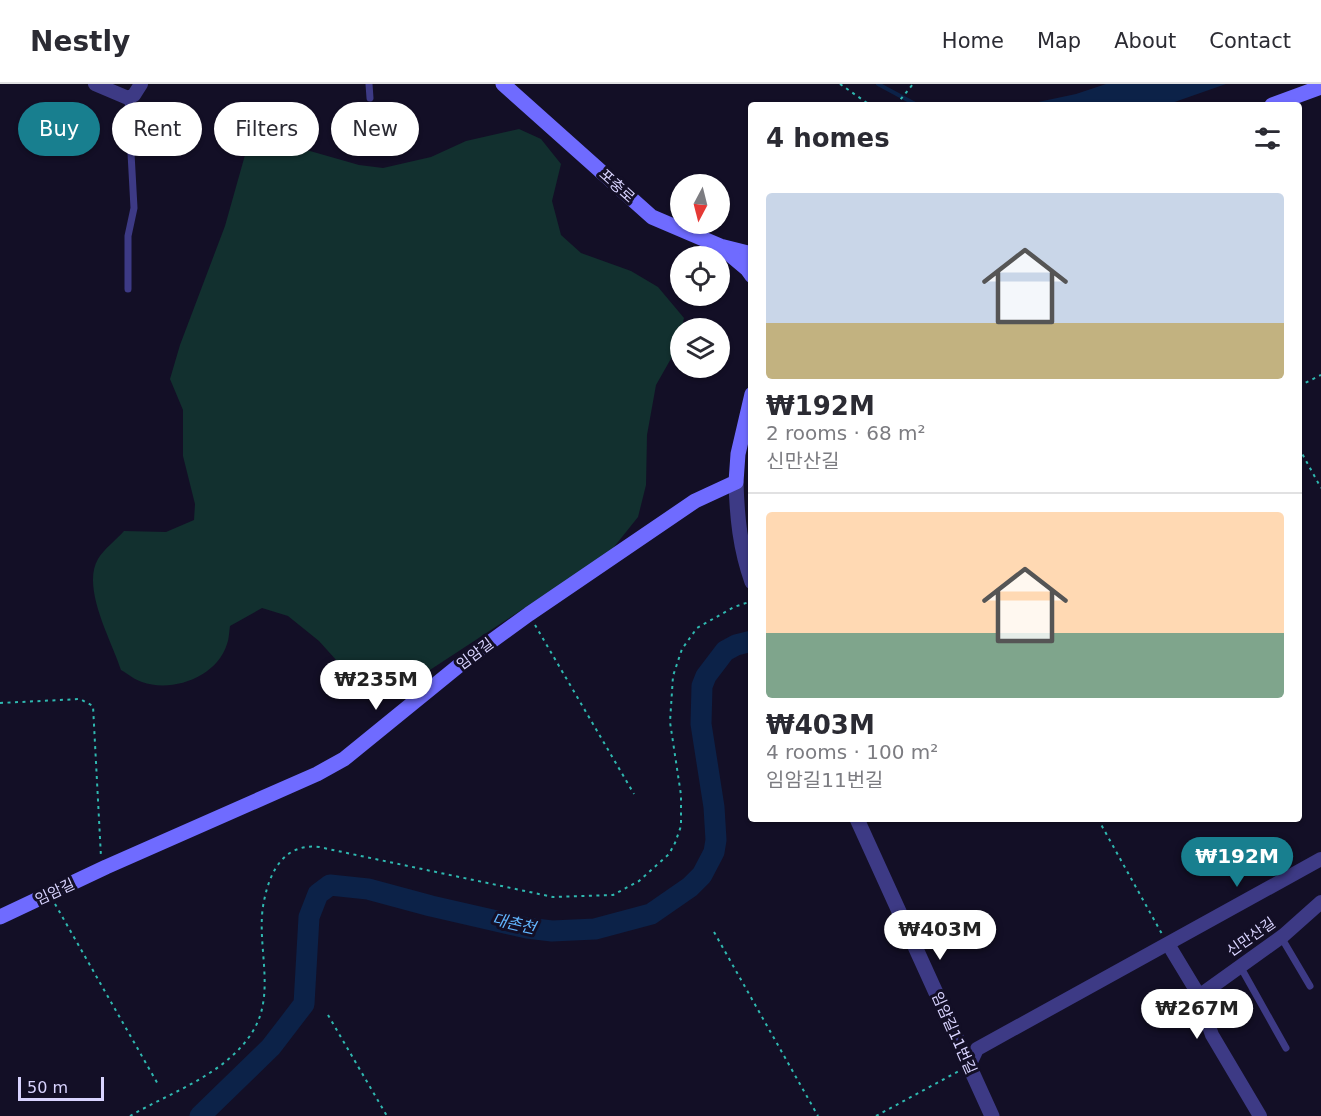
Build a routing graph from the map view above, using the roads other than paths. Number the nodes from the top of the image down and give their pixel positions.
1 (95, 84) edge
2 (141, 84) edge
3 (369, 84) edge
4 (503, 84) edge
5 (1321, 87) edge
6 (128, 98) junction
7 (369, 98) dead end
8 (1280, 102) edge
9 (720, 246) edge
10 (730, 248) edge
11 (748, 253) edge
12 (730, 255) edge
13 (748, 270) edge
14 (128, 290) dead end
15 (748, 411) edge
16 (736, 482) junction
17 (748, 566) edge
18 (858, 822) edge
19 (1321, 859) edge
20 (1321, 902) edge
21 (0, 918) edge
22 (1281, 937) junction
23 (1168, 944) junction
24 (1240, 966) junction
25 (1310, 986) dead end
26 (1198, 996) junction
27 (1286, 1048) dead end
28 (969, 1066) junction
29 (992, 1116) edge
30 (1260, 1116) edge

1 - 6 street
2 - 6 street
3 - 7 lane
4 - 9 main road, 포충로
5 - 8 main road
6 - 14 lane
10 - 11 main road, 포충로
12 - 13 main road
15 - 16 main road
16 - 17 street
16 - 21 main road, 임암길
18 - 28 street, 임암길11번길
19 - 23 street, 신만산길
20 - 22 street, 신만산길
22 - 24 street, 신만산길
22 - 25 lane
23 - 26 street
23 - 28 street, 신만산길
24 - 26 street, 신만산길
24 - 27 lane
26 - 30 street
28 - 29 street, 임암길11번길

